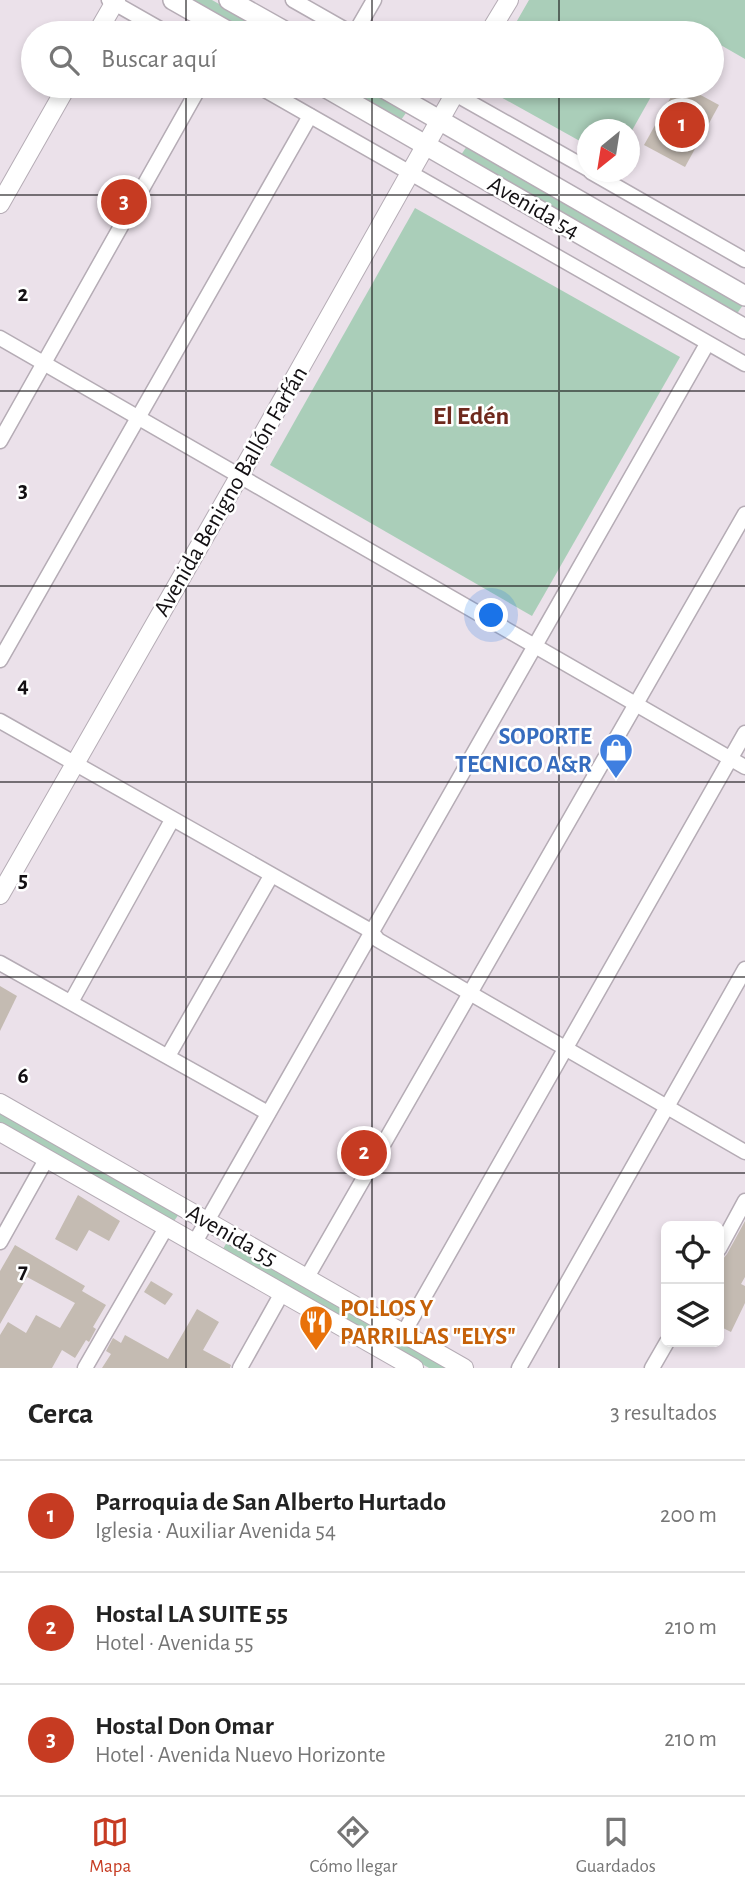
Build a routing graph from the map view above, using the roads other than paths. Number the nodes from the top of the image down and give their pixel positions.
1 (173, 0) edge
2 (229, 0) edge
3 (293, 0) edge
4 (374, 0) edge
5 (509, 0) edge
6 (113, 1) edge
7 (103, 21) edge
8 (147, 21) edge
9 (210, 21) edge
10 (267, 21) edge
11 (331, 21) edge
12 (361, 21) edge
13 (496, 21) edge
14 (61, 98) edge
15 (193, 98) edge
16 (279, 98) edge
17 (344, 98) edge
18 (401, 98) edge
19 (448, 98) edge
20 (469, 98) edge
21 (310, 116) junction
22 (439, 120) junction
23 (425, 144) junction
24 (577, 163) edge
25 (409, 173) junction
26 (610, 182) edge
27 (0, 204) edge
28 (745, 260) edge
29 (745, 296) edge
30 (745, 328) edge
31 (0, 338) edge
32 (707, 344) junction
33 (44, 364) junction
34 (745, 364) edge
35 (137, 418) junction
36 (0, 441) edge
37 (240, 475) junction
38 (745, 514) edge
39 (535, 646) junction
40 (0, 660) edge
41 (635, 705) junction
42 (0, 721) edge
43 (745, 733) edge
44 (730, 759) junction
45 (75, 763) junction
46 (745, 767) edge
47 (173, 820) junction
48 (271, 876) junction
49 (0, 895) edge
50 (371, 931) junction
51 (0, 963) edge
52 (745, 970) edge
53 (470, 993) junction
54 (71, 1002) junction
55 (567, 1048) junction
56 (168, 1056) junction
57 (0, 1103) edge
58 (667, 1107) junction
59 (268, 1113) junction
60 (0, 1132) edge
61 (745, 1152) edge
62 (47, 1158) junction
63 (745, 1201) edge
64 (207, 1220) junction
65 (167, 1226) junction
66 (724, 1240) edge
67 (0, 1242) edge
68 (195, 1242) junction
69 (306, 1279) junction
70 (282, 1293) junction
71 (403, 1334) junction
72 (664, 1347) edge
73 (404, 1365) edge
74 (85, 1368) edge
75 (240, 1368) edge
76 (464, 1368) edge
77 (519, 1368) edge
78 (652, 1368) edge

1 - 9 main road
2 - 10 main road
3 - 11 street
4 - 12 street
5 - 13 street
6 - 7 street
6 - 8 street
14 - 27 street
15 - 33 street
16 - 21 street
17 - 23 main road, Avenida 54
18 - 22 main road, Avenida 54
19 - 22 street, Avenida Benigno Ballón Farfán
20 - 24 street
21 - 25 street
21 - 35 street
22 - 23 street, Avenida Benigno Ballón Farfán
22 - 29 main road, Avenida 54
23 - 25 street, Avenida Benigno Ballón Farfán
23 - 30 main road, Avenida 54
25 - 32 street
25 - 37 street, Avenida Benigno Ballón Farfán
26 - 28 street
31 - 33 street
32 - 34 street
32 - 39 street
33 - 35 street
33 - 36 street
35 - 37 street
35 - 40 street
37 - 39 street
37 - 45 street, Avenida Benigno Ballón Farfán
38 - 41 street
39 - 41 street
39 - 50 street
41 - 44 street
41 - 53 street
42 - 45 street
43 - 44 street
44 - 46 street
44 - 55 street
45 - 47 street
45 - 49 street, Avenida Benigno Ballón Farfán
47 - 48 street
47 - 54 street
48 - 50 street
48 - 56 street
50 - 53 street
50 - 59 street
51 - 54 street
52 - 58 street
53 - 55 street
53 - 69 street
54 - 56 street
55 - 58 street
55 - 71 street
56 - 59 street
57 - 64 street, Avenida 55
58 - 61 street
58 - 77 street
59 - 64 street
60 - 62 street, Avenida 55
62 - 65 street, Avenida 55
62 - 67 street
63 - 66 street
64 - 68 street
64 - 69 street, Avenida 55
65 - 68 street, Avenida 55
65 - 74 street
68 - 70 street, Avenida 55
69 - 71 street, Avenida 55
70 - 73 street, Avenida 55
70 - 75 street
71 - 76 street, Avenida 55
72 - 78 street

